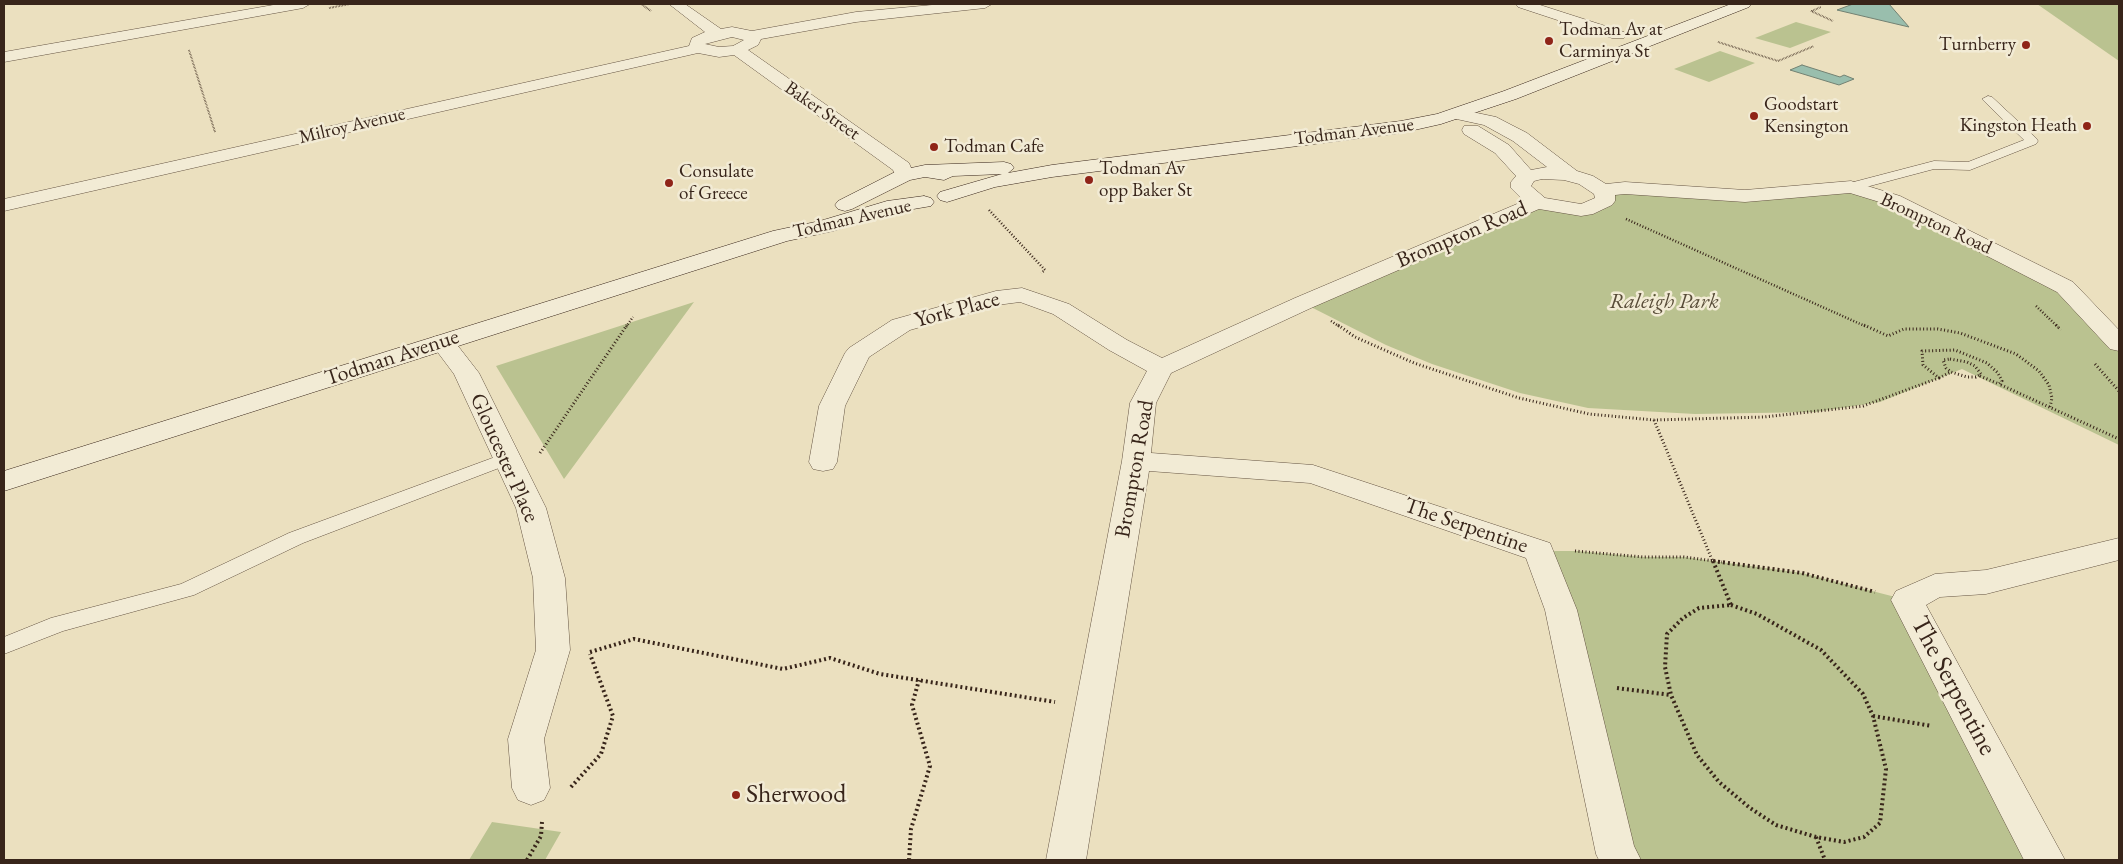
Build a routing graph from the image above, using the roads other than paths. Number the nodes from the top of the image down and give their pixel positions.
1 (303, 4) edge
2 (676, 4) edge
3 (986, 4) edge
4 (1523, 4) edge
5 (1744, 4) edge
6 (1636, 28) dead end
7 (716, 34) junction
8 (1618, 35) junction
9 (750, 36) junction
10 (1593, 45) dead end
11 (700, 48) junction
12 (736, 50) junction
13 (4, 57) edge
14 (1551, 62) dead end
15 (1500, 81) junction
16 (1474, 90) dead end
17 (1988, 99) dead end
18 (1383, 112) dead end
19 (1458, 114) junction
20 (1348, 118) junction
21 (926, 171) junction
22 (1570, 175) junction
23 (1527, 176) junction
24 (896, 179) junction
25 (1851, 187) junction
26 (1602, 190) junction
27 (947, 196) junction
28 (924, 202) junction
29 (1538, 202) junction
30 (4, 205) edge
31 (781, 236) junction
32 (442, 342) junction
33 (2119, 344) edge
34 (1161, 368) junction
35 (506, 459) junction
36 (1136, 461) junction
37 (823, 462) dead end
38 (4, 481) edge
39 (2119, 549) edge
40 (4, 646) edge
41 (531, 788) dead end
42 (1066, 860) edge
43 (1621, 860) edge
44 (2045, 860) edge

1 - 13 street
2 - 7 street
3 - 9 street
4 - 8 street
5 - 19 street, Todman Avenue
6 - 8 street
7 - 9 street
7 - 11 street
8 - 10 street
9 - 12 street
11 - 12 street
11 - 30 street, Milroy Avenue
12 - 24 street, Baker Street
14 - 15 street
15 - 16 street
15 - 19 street
17 - 25 lane
18 - 20 street, Todman Avenue
19 - 20 street
19 - 22 street
19 - 23 street, Brompton Road
19 - 27 street, Todman Avenue
20 - 21 street, Todman Avenue
21 - 24 street, Todman Avenue
21 - 27 street
22 - 23 street
22 - 26 street
23 - 29 street
24 - 28 street, Baker Street
24 - 31 street, Todman Avenue
25 - 26 street, Brompton Road
25 - 33 street, Brompton Road
26 - 29 street
27 - 28 street, Todman Avenue
28 - 31 street, Todman Avenue
29 - 34 street, Brompton Road
31 - 32 street, Todman Avenue
32 - 35 street, Gloucester Place
32 - 38 street, Todman Avenue
34 - 36 street, Brompton Road
34 - 37 street, York Place
35 - 40 lane
35 - 41 street, Gloucester Place
36 - 42 street, Brompton Road
36 - 43 street, The Serpentine
39 - 44 street, The Serpentine

